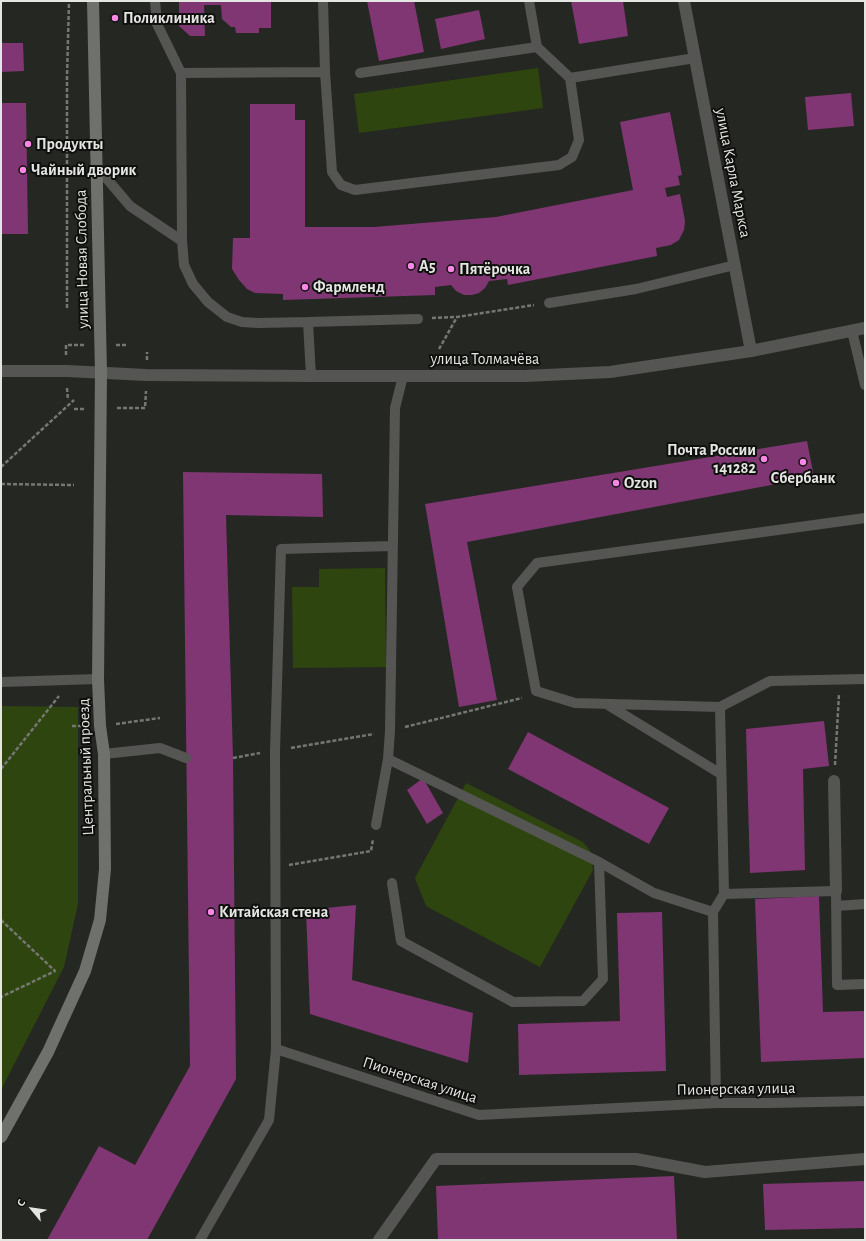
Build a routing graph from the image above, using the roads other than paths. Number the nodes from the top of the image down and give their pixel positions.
1 (93, 1) edge
2 (155, 1) edge
3 (323, 1) edge
4 (529, 1) edge
5 (684, 1) edge
6 (537, 47) junction
7 (695, 58) junction
8 (325, 72) junction
9 (182, 73) junction
10 (360, 73) dead end
11 (570, 78) junction
12 (96, 166) junction
13 (182, 241) junction
14 (735, 265) junction
15 (549, 303) road end
16 (418, 319) road end
17 (308, 322) junction
18 (865, 328) edge
19 (852, 331) junction
20 (751, 350) junction
21 (1, 371) edge
22 (101, 373) junction
23 (311, 376) junction
24 (403, 376) junction
25 (865, 385) edge
26 (865, 518) edge
27 (393, 546) junction
28 (98, 679) junction
29 (865, 679) edge
30 (1, 682) edge
31 (606, 704) junction
32 (720, 707) junction
33 (104, 754) junction
34 (186, 758) dead end
35 (388, 759) junction
36 (722, 774) junction
37 (834, 781) road end
38 (376, 825) road end
39 (599, 862) junction
40 (392, 883) dead end
41 (836, 891) junction
42 (724, 894) junction
43 (865, 904) edge
44 (836, 906) junction
45 (713, 912) junction
46 (865, 984) edge
47 (276, 1049) junction
48 (865, 1101) edge
49 (716, 1103) junction
50 (1, 1136) edge
51 (865, 1159) edge
52 (200, 1240) edge
53 (379, 1240) edge

1 - 12 main road, улица Новая Слобода
2 - 9 lane
3 - 8 lane
4 - 6 lane
5 - 7 street, улица Карла Маркса
6 - 10 lane
6 - 11 lane
7 - 11 lane
7 - 14 street, улица Карла Маркса
8 - 9 lane
8 - 11 lane
9 - 13 lane
12 - 13 lane
12 - 22 main road, улица Новая Слобода
13 - 17 lane
14 - 15 lane
14 - 20 street, улица Карла Маркса
16 - 17 lane
17 - 23 lane
18 - 19 street, улица Толмачёва
19 - 20 street, улица Толмачёва
19 - 25 lane
20 - 24 street, улица Толмачёва
21 - 22 street, улица Толмачёва
22 - 23 street, улица Толмачёва
22 - 28 main road, Центральный проезд
23 - 24 street, улица Толмачёва
24 - 27 lane
26 - 31 lane
27 - 35 lane
27 - 47 lane
28 - 30 lane
28 - 33 main road, Центральный проезд
29 - 32 lane
31 - 32 lane
31 - 36 lane
32 - 36 lane
33 - 34 lane
33 - 50 main road, Центральный проезд
35 - 38 lane
35 - 39 lane
36 - 42 lane
37 - 41 street
39 - 40 lane
39 - 45 lane
41 - 42 lane
41 - 44 lane
42 - 45 lane
43 - 44 lane
44 - 46 lane
45 - 49 lane
47 - 49 lane, Пионерская улица
47 - 52 lane
48 - 49 lane, Пионерская улица
51 - 53 street

